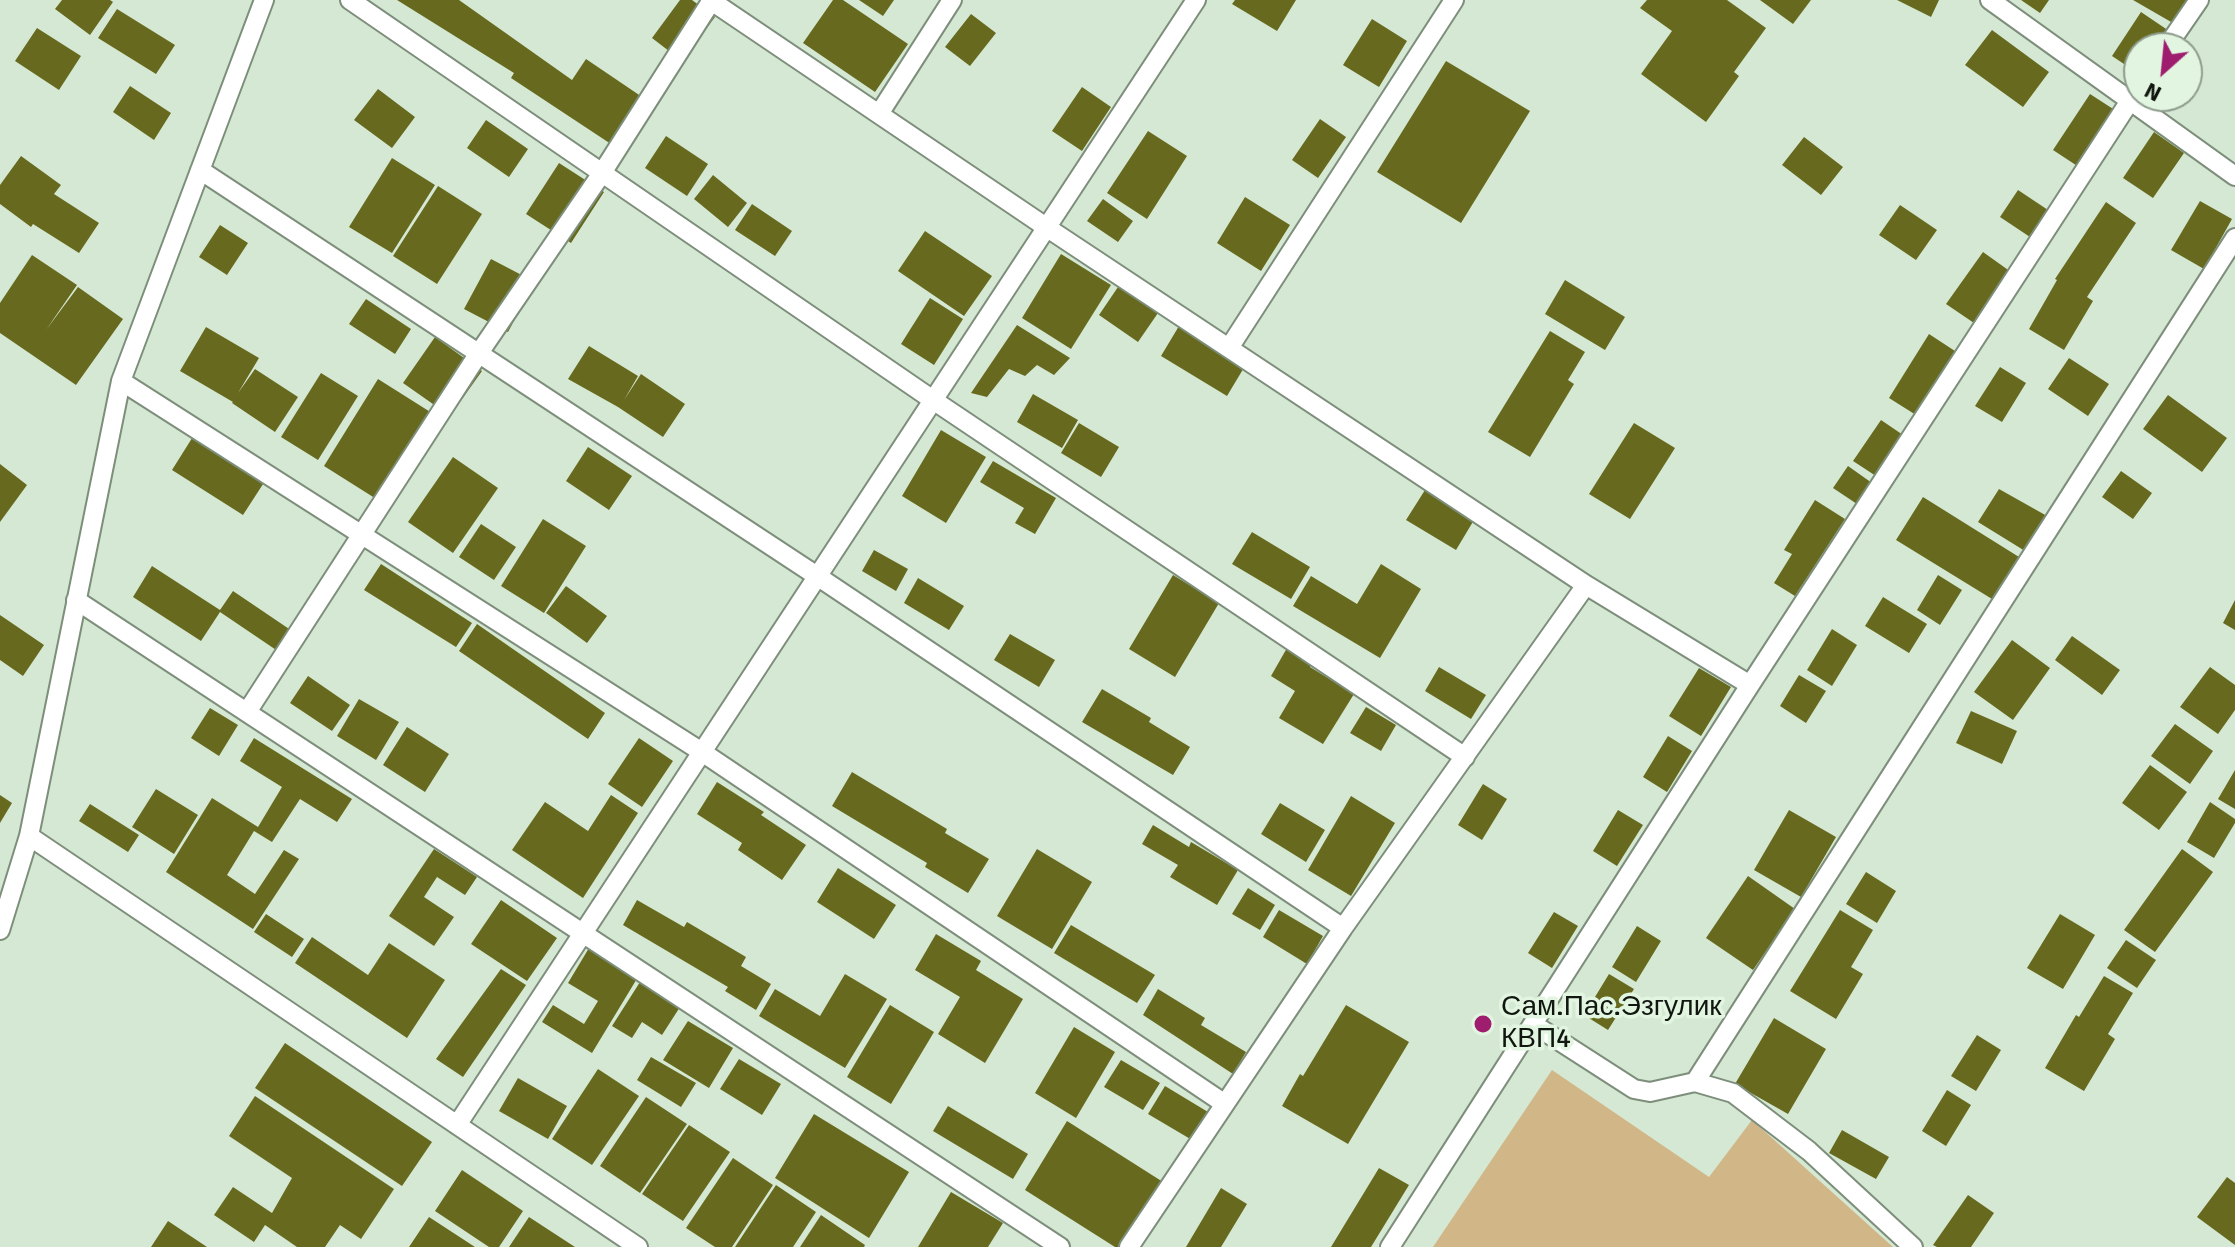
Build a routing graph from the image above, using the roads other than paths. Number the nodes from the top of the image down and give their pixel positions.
1 (264, 0) edge
2 (350, 0) edge
3 (711, 0) edge
4 (952, 0) edge
5 (1196, 0) edge
6 (1454, 0) edge
7 (1990, 0) edge
8 (2199, 0) edge
9 (2177, 32) edge
10 (2123, 88) edge
11 (2123, 112) edge
12 (2155, 112) edge
13 (879, 114) junction
14 (200, 170) junction
15 (602, 173) junction
16 (2235, 176) edge
17 (1046, 227) junction
18 (2235, 238) edge
19 (1229, 348) junction
20 (479, 353) junction
21 (121, 381) junction
22 (933, 400) junction
23 (363, 535) junction
24 (817, 576) junction
25 (1586, 585) junction
26 (76, 600) junction
27 (1750, 685) junction
28 (247, 712) junction
29 (702, 752) junction
30 (1465, 757) junction
31 (29, 836) junction
32 (1343, 928) junction
33 (0, 930) edge
34 (584, 932) junction
35 (1533, 1024) junction
36 (1695, 1082) junction
37 (1225, 1104) junction
38 (457, 1125) junction
39 (638, 1247) edge
40 (1060, 1247) edge
41 (1129, 1247) edge
42 (1390, 1247) edge
43 (1913, 1247) edge

1 - 14 street
2 - 15 street
3 - 13 street
3 - 15 street
4 - 13 street
5 - 17 street
6 - 19 street
7 - 10 street
8 - 9 street
11 - 27 street
12 - 16 street
13 - 17 street
14 - 20 street
14 - 21 street
15 - 20 street
15 - 22 street
17 - 19 street
17 - 22 street
18 - 36 street
19 - 25 street
20 - 23 street
20 - 24 street
21 - 23 street
21 - 26 street
22 - 24 street
22 - 30 street
23 - 28 street
23 - 29 street
24 - 29 street
24 - 32 street
25 - 27 street
25 - 30 street
26 - 28 street
26 - 31 street
27 - 35 street
28 - 34 street
29 - 34 street
29 - 37 street
30 - 32 street
31 - 33 street
31 - 38 street
32 - 37 street
34 - 38 street
34 - 40 street
35 - 36 street
35 - 42 street
36 - 43 street
37 - 41 street
38 - 39 street

